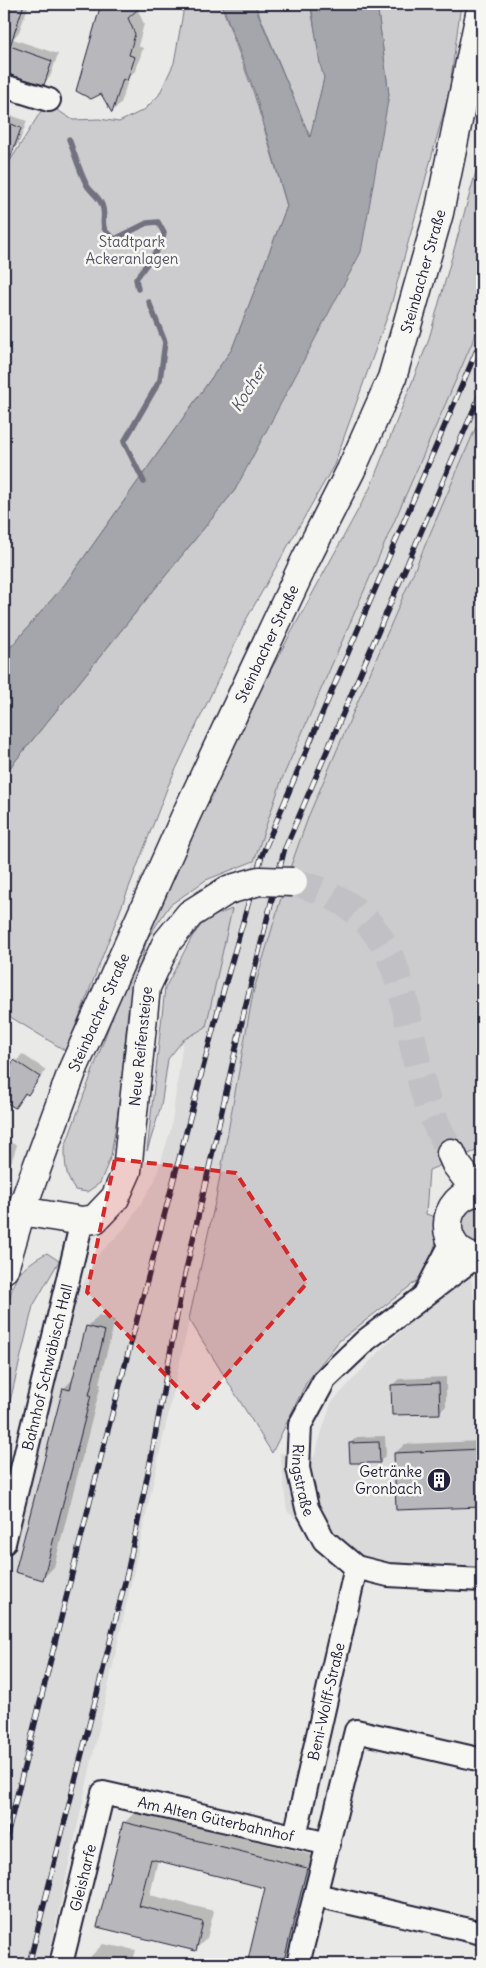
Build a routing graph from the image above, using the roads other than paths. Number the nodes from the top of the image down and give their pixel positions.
1 (482, 4) edge
2 (4, 86) edge
3 (49, 100) dead end
4 (294, 882) tunnel mouth
5 (454, 1159) tunnel mouth
6 (473, 1194) edge
7 (21, 1211) junction
8 (82, 1221) junction
9 (452, 1242) junction
10 (478, 1259) edge
11 (4, 1269) edge
12 (423, 1298) junction
13 (4, 1543) edge
14 (356, 1567) junction
15 (482, 1580) edge
16 (482, 1760) edge
17 (104, 1792) joint
18 (295, 1836) junction
19 (329, 1844) junction
20 (316, 1895) junction
21 (482, 1933) edge
22 (61, 1964) edge
23 (298, 1964) edge

1 - 7 main road, Steinbacher Straße
2 - 3 street
4 - 8 main road, Neue Reifensteige, bridge
5 - 6 main road
6 - 9 main road
7 - 8 main road
7 - 11 main road, Steinbacher Straße
8 - 13 street, Bahnhof Schwäbisch Hall
9 - 10 main road
9 - 12 street, Ringstraße
10 - 12 street, Ringstraße
12 - 14 street, Ringstraße
14 - 15 street, Ringstraße
14 - 18 street, Beni-Wolff-Straße
16 - 19 street
17 - 18 street, Am Alten Güterbahnhof
17 - 22 street, Gleisharfe
18 - 19 street, Am Alten Güterbahnhof
19 - 20 street
20 - 21 street
20 - 23 street

